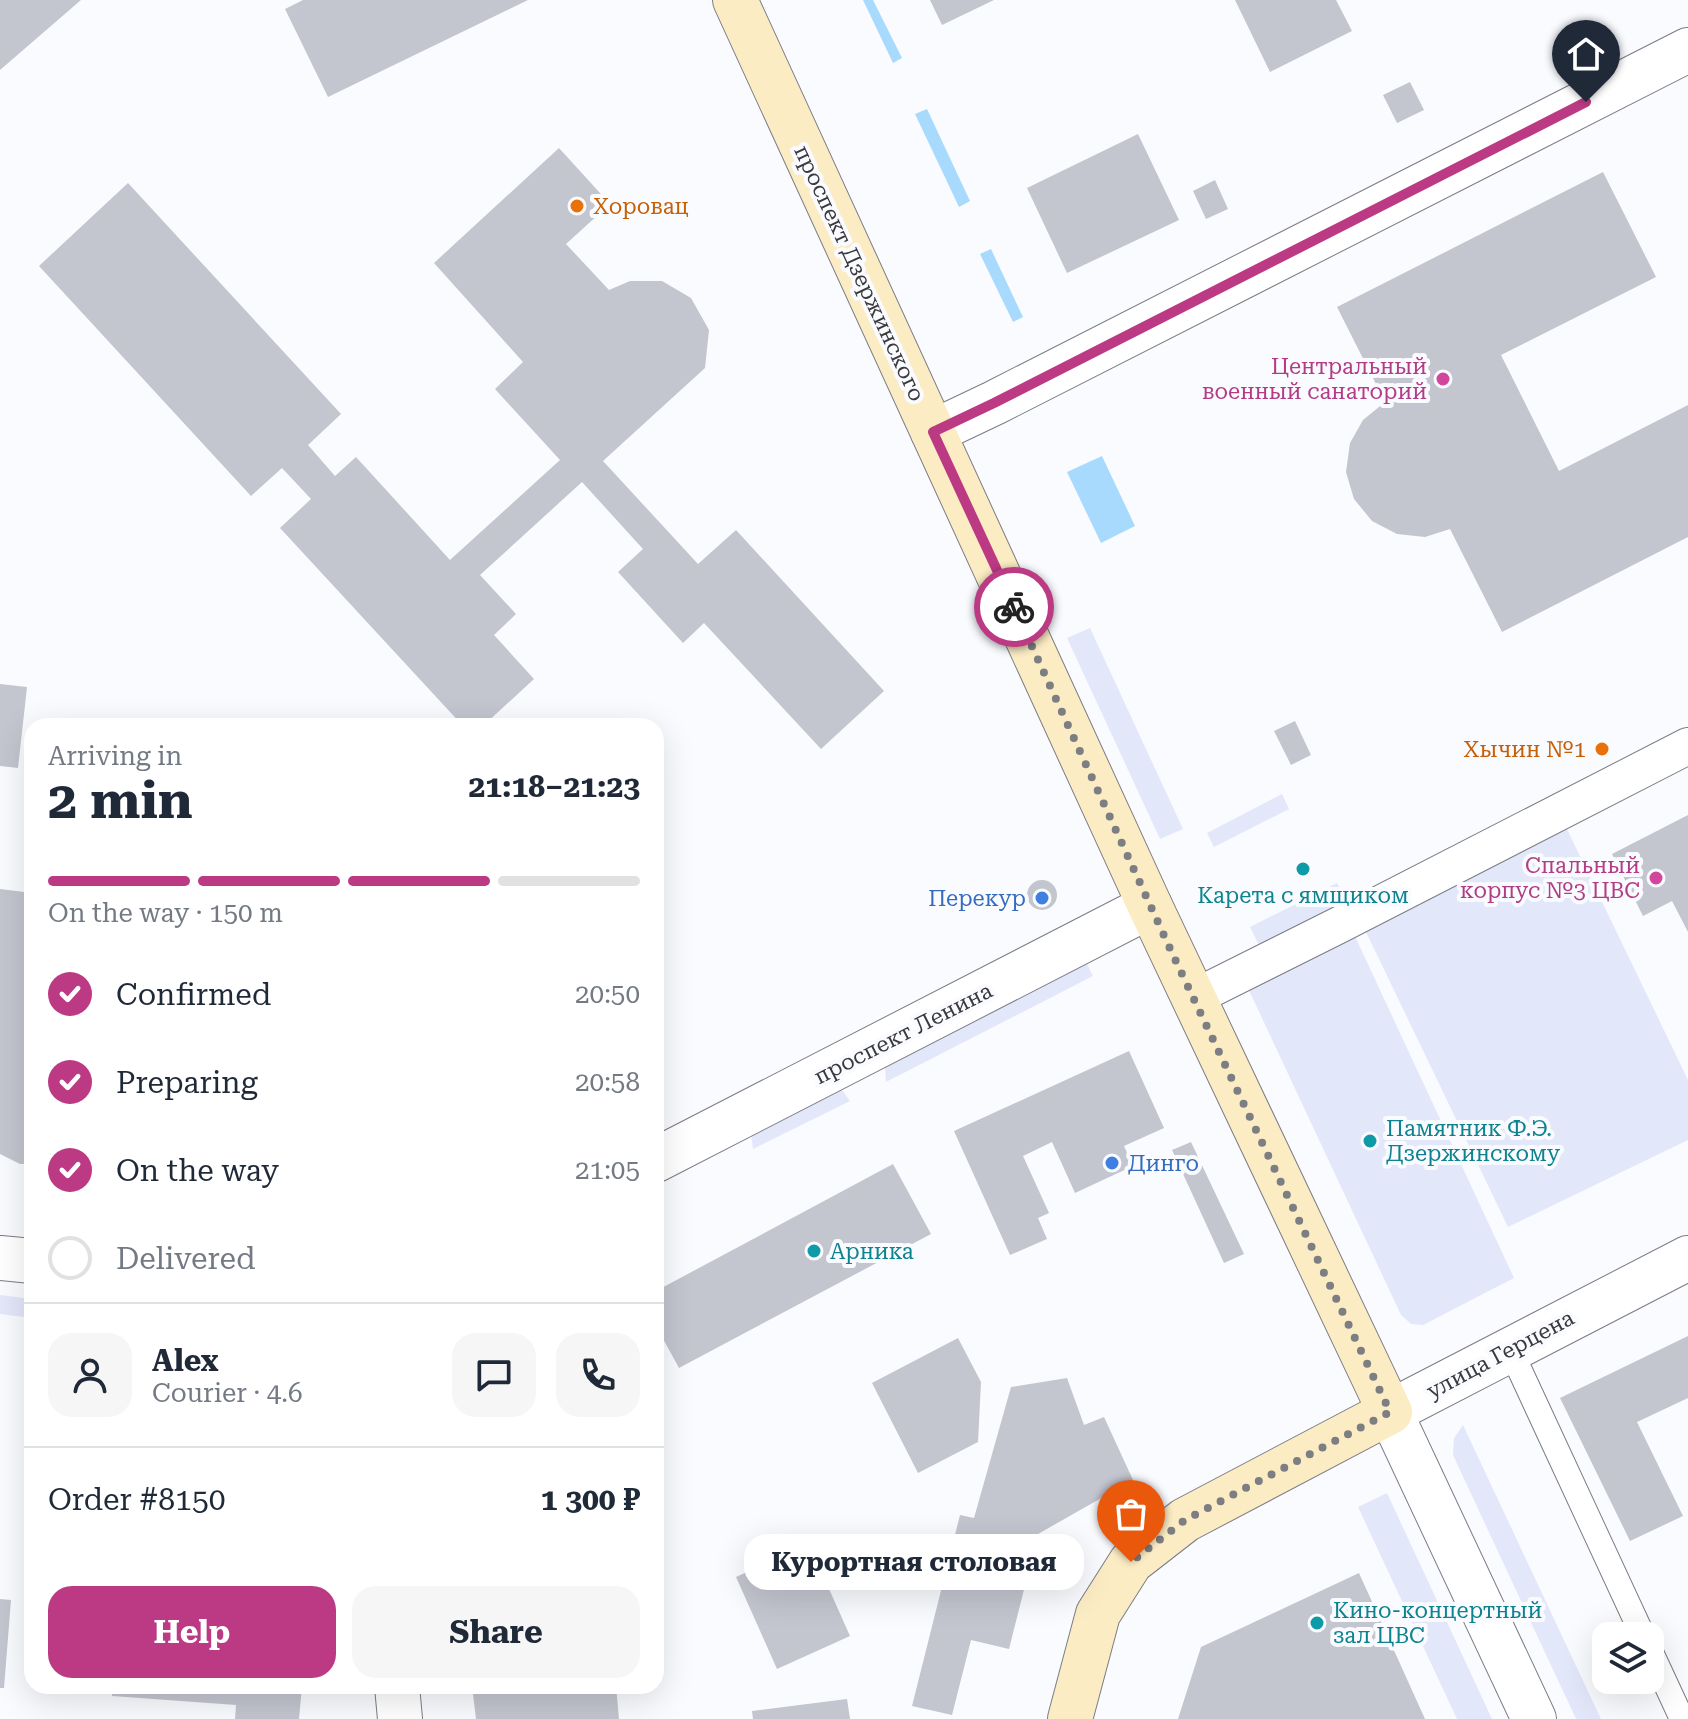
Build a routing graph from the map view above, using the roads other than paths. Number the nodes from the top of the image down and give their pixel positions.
1 (735, 0) edge
2 (1688, 50) edge
3 (933, 432) junction
4 (1688, 746) edge
5 (1150, 906) junction
6 (1193, 998) junction
7 (664, 1156) edge
8 (0, 1258) edge
9 (1688, 1258) edge
10 (24, 1260) edge
11 (1510, 1349) junction
12 (1390, 1412) junction
13 (1637, 1622) edge
14 (1664, 1680) edge
15 (398, 1694) edge
16 (400, 1719) edge
17 (1070, 1719) edge
18 (1534, 1719) edge
19 (1682, 1719) edge

1 - 3 main road, проспект Дзержинского
2 - 3 street
3 - 5 main road, проспект Дзержинского
4 - 6 street
5 - 6 main road, проспект Дзержинского
5 - 7 street, проспект Ленина
6 - 12 main road, проспект Дзержинского
8 - 10 street
9 - 11 street, улица Герцена
11 - 12 street, улица Герцена
11 - 13 lane
12 - 17 main road, улица Герцена
12 - 18 street, проспект Дзержинского
14 - 19 lane
15 - 16 street

